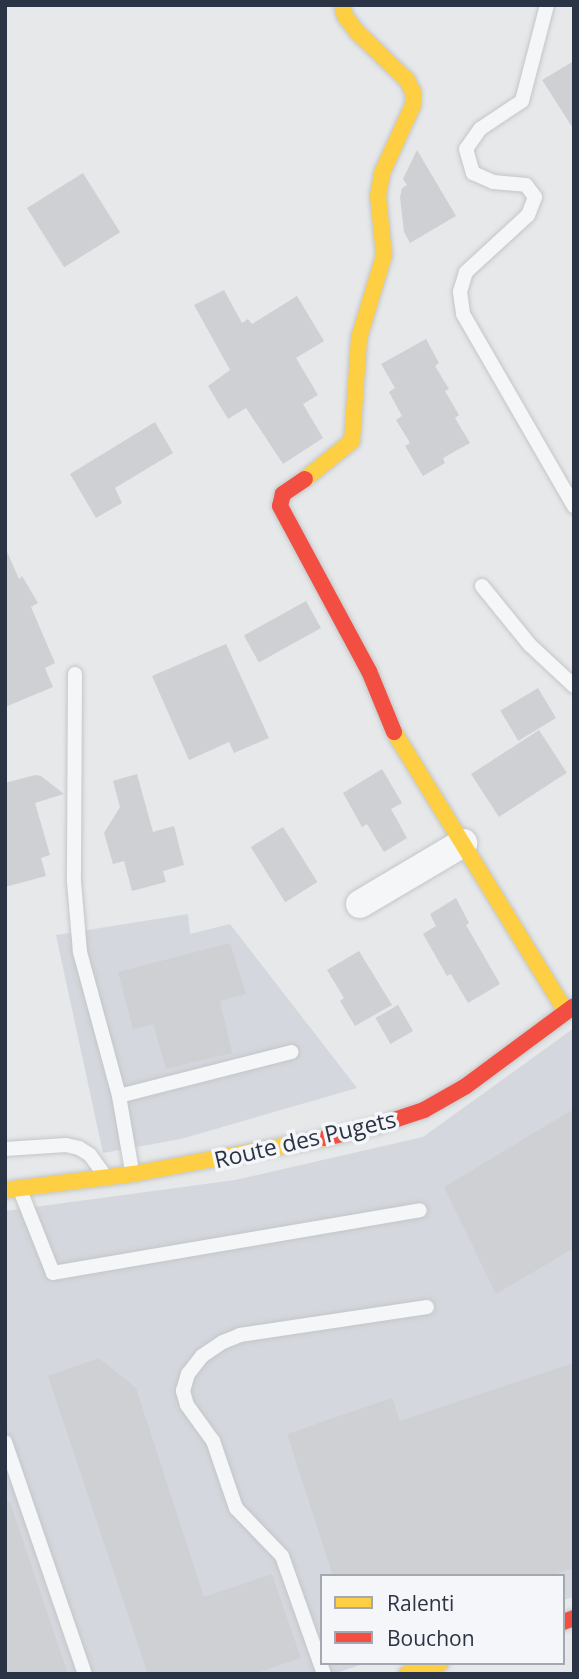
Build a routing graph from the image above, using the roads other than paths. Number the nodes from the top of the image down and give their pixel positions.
1 (341, 5) edge
2 (547, 5) edge
3 (574, 506) edge
4 (482, 586) dead end
5 (75, 674) dead end
6 (574, 686) edge
7 (463, 843) junction
8 (360, 904) dead end
9 (570, 1009) edge
10 (291, 1052) dead end
11 (119, 1096) junction
12 (5, 1149) edge
13 (133, 1174) junction
14 (106, 1177) junction
15 (12, 1189) edge
16 (420, 1210) dead end
17 (427, 1307) dead end
18 (5, 1442) edge
19 (320, 1663) edge
20 (434, 1665) edge
21 (85, 1674) edge
22 (407, 1674) edge

1 - 7 street
2 - 3 lane
4 - 6 lane
5 - 11 lane
7 - 8 street
7 - 9 street
9 - 13 street, Route des Pugets
10 - 11 lane
11 - 13 lane
12 - 14 lane
13 - 14 street, Route des Pugets
14 - 15 street, Route des Pugets
15 - 16 lane
17 - 19 lane
18 - 21 lane
20 - 22 street

